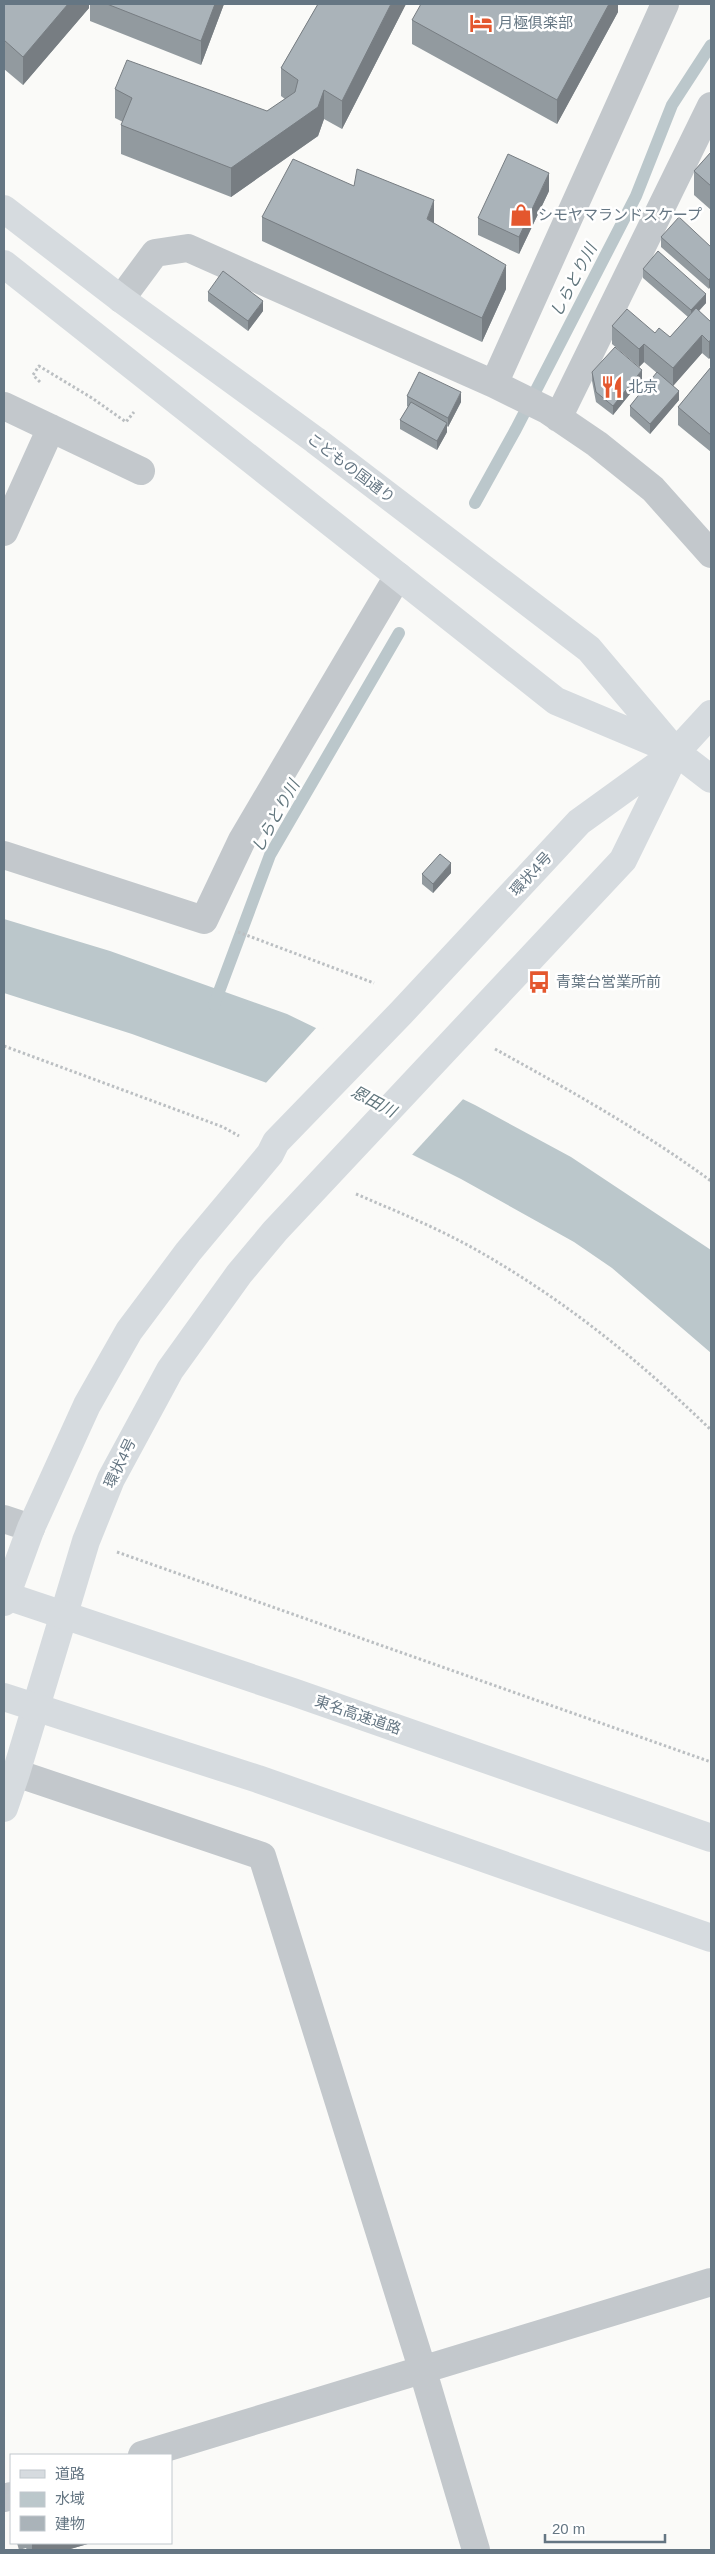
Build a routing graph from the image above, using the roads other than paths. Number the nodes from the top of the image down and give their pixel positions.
1 (666, 4) edge
2 (711, 106) edge
3 (4, 209) edge
4 (4, 264) edge
5 (120, 299) junction
6 (494, 384) junction
7 (4, 406) edge
8 (558, 418) junction
9 (51, 428) junction
10 (141, 470) dead end
11 (4, 532) edge
12 (711, 554) edge
13 (398, 576) junction
14 (711, 714) edge
15 (676, 752) junction
16 (711, 779) edge
17 (4, 855) edge
18 (4, 1519) edge
19 (31, 1528) junction
20 (4, 1595) edge
21 (4, 1602) edge
22 (4, 1697) edge
23 (16, 1773) junction
24 (4, 1808) edge
25 (711, 1838) edge
26 (711, 1938) edge
27 (711, 2282) edge
28 (422, 2368) junction
29 (145, 2454) edge
30 (476, 2550) edge

1 - 6 street
2 - 8 street
3 - 5 main road, こどもの国通り
4 - 13 main road, こどもの国通り
5 - 6 street
5 - 15 main road, こどもの国通り
6 - 8 street
7 - 9 street
8 - 12 street
9 - 10 street
9 - 11 street
13 - 15 main road, こどもの国通り
13 - 17 street
14 - 15 main road, 環状4号
15 - 16 main road, こどもの国通り
15 - 19 main road, 環状4号
15 - 23 main road, 環状4号
18 - 19 street
19 - 21 main road
20 - 25 main road, 東名高速道路
22 - 26 main road
23 - 24 main road, 環状4号
23 - 28 street
27 - 28 street
28 - 29 street
28 - 30 street

